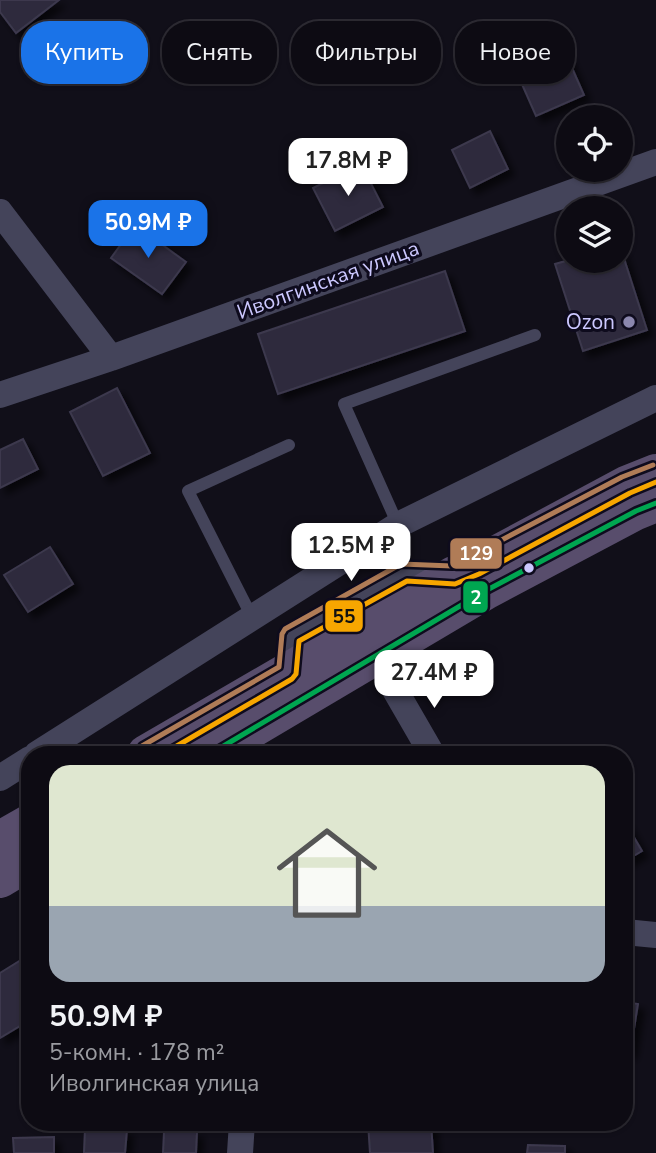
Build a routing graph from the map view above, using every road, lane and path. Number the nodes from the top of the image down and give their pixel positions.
1 (656, 162) edge
2 (0, 212) edge
3 (535, 335) dead end
4 (111, 358) junction
5 (0, 395) edge
6 (656, 398) edge
7 (289, 445) dead end
8 (656, 473) edge
9 (656, 503) edge
10 (398, 525) junction
11 (252, 617) junction
12 (395, 690) dead end
13 (50, 746) edge
14 (160, 746) edge
15 (224, 746) edge
16 (427, 746) edge
17 (21, 765) edge
18 (0, 778) edge
19 (21, 828) edge
20 (0, 840) edge
21 (21, 866) edge
22 (0, 879) edge
23 (633, 933) edge
24 (656, 935) edge
25 (241, 1131) edge
26 (240, 1153) edge

1 - 4 street, Иволгинская улица
2 - 4 street
3 - 10 lane
4 - 5 street, Иволгинская улица
6 - 10 street
7 - 11 lane
8 - 14 main road
9 - 15 main road
10 - 11 street
11 - 13 street
12 - 16 street
17 - 18 street
19 - 20 main road
21 - 22 main road
23 - 24 street
25 - 26 street

